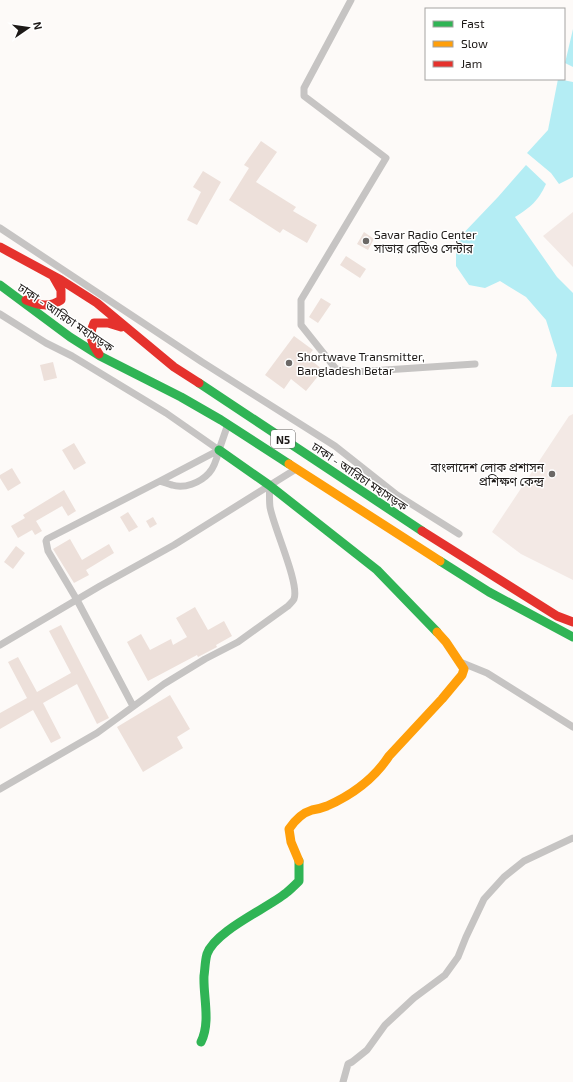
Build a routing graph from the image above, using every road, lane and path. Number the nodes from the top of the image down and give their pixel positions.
1 (351, 0) edge
2 (0, 228) edge
3 (0, 247) edge
4 (52, 275) junction
5 (4, 288) edge
6 (0, 314) edge
7 (136, 336) junction
8 (100, 356) junction
9 (475, 364) dead end
10 (228, 424) junction
11 (219, 450) junction
12 (296, 469) junction
13 (160, 481) junction
14 (269, 485) junction
15 (460, 534) dead end
16 (77, 600) junction
17 (573, 622) edge
18 (573, 637) edge
19 (0, 645) edge
20 (460, 662) junction
21 (133, 706) junction
22 (573, 727) edge
23 (0, 789) edge
24 (573, 838) edge
25 (201, 1042) dead end
26 (343, 1082) edge

1 - 9 street
2 - 15 street
3 - 4 main road, ঢাকা - আরিচা মহাসড়ক / N5
4 - 5 main road
4 - 7 main road, ঢাকা - আরিচা মহাসড়ক / N5
5 - 8 main road, ঢাকা - আরিচা মহাসড়ক / N5
6 - 11 street
7 - 8 main road
7 - 17 main road, ঢাকা - আরিচা মহাসড়ক / N5
8 - 10 main road, ঢাকা - আরিচা মহাসড়ক / N5
10 - 11 street
10 - 12 main road, ঢাকা - আরিচা মহাসড়ক / N5
11 - 13 street
11 - 13 street
11 - 14 main road
12 - 14 street
12 - 18 main road, ঢাকা - আরিচা মহাসড়ক / N5
13 - 16 street
14 - 16 street
14 - 20 main road
14 - 21 street
16 - 19 street
16 - 21 street
20 - 22 street
20 - 25 main road
21 - 23 street
24 - 26 street

